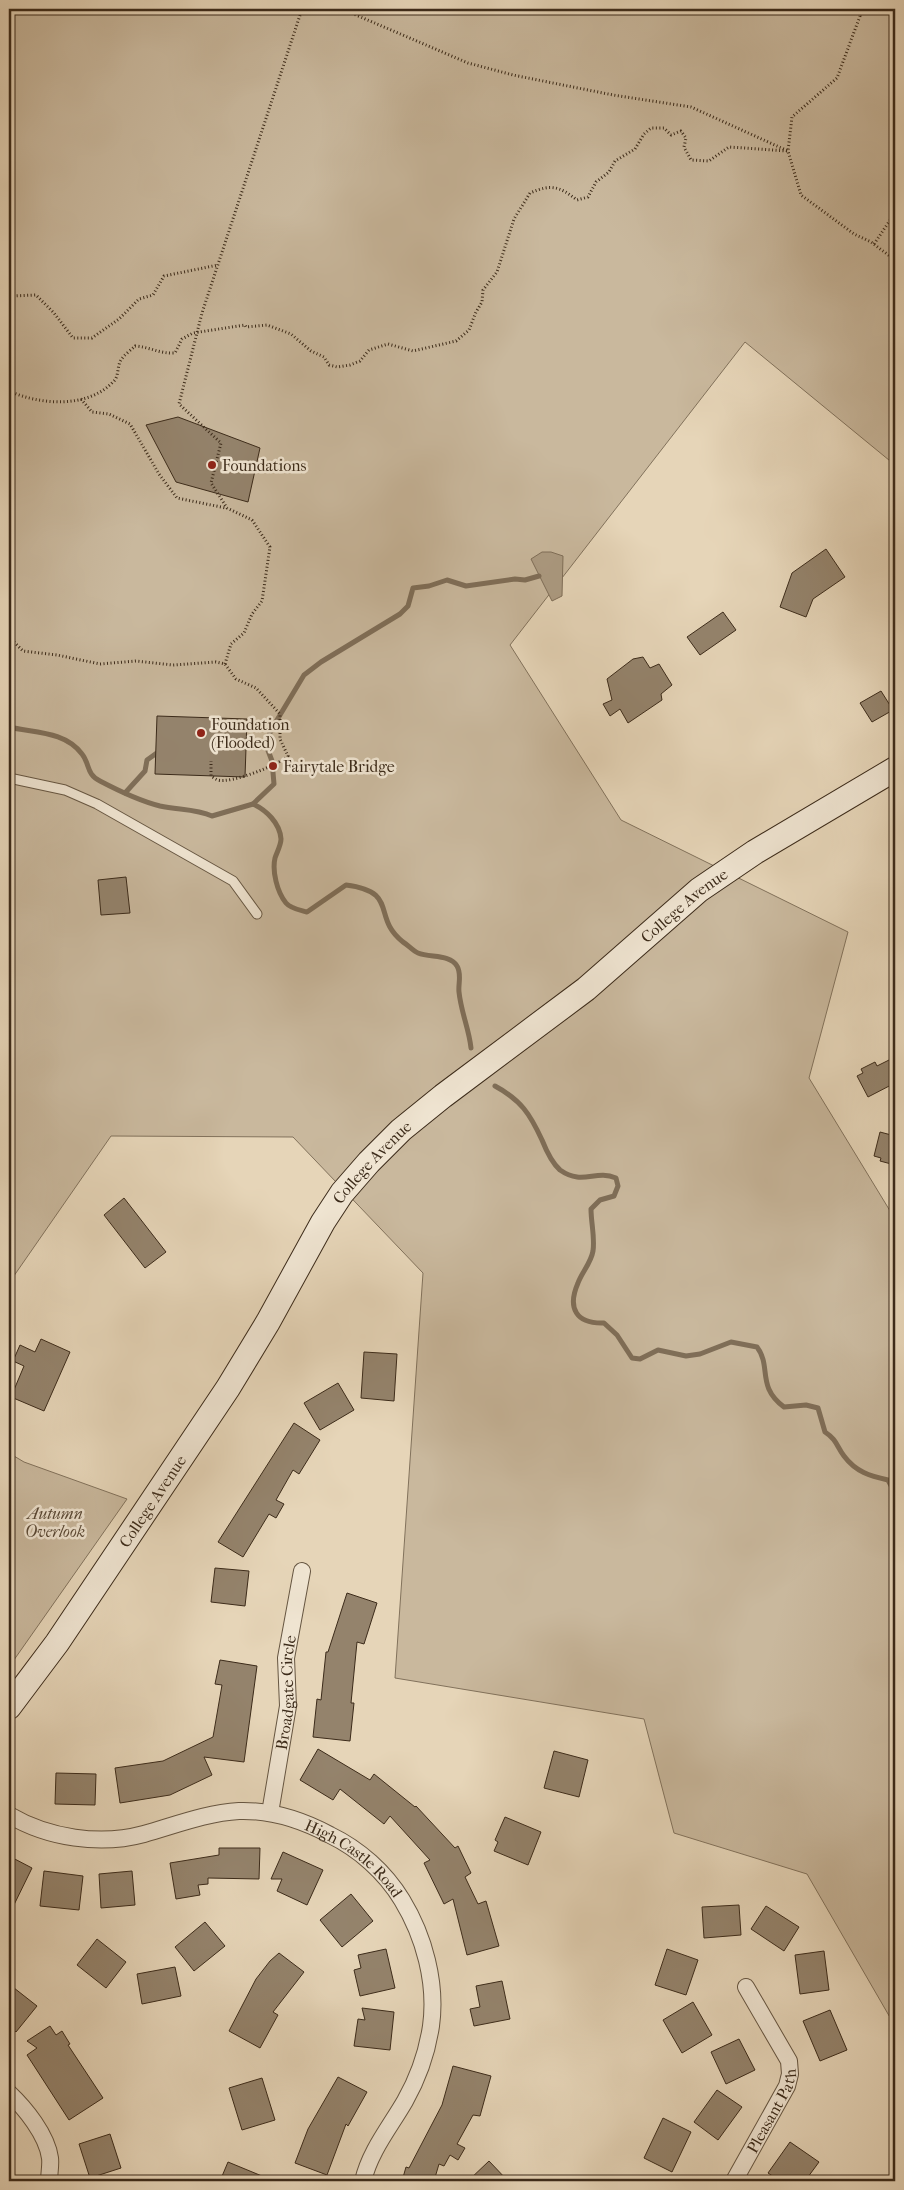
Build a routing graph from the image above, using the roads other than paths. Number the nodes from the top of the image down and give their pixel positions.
1 (895, 769) edge
2 (9, 778) edge
3 (257, 914) dead end
4 (302, 1571) dead end
5 (9, 1706) edge
6 (270, 1813) junction
7 (9, 1815) edge
8 (746, 1987) dead end
9 (9, 2093) edge
10 (49, 2181) edge
11 (364, 2181) edge
12 (734, 2181) edge

1 - 5 street, College Avenue
2 - 3 lane
4 - 6 street, Broadgate Circle
6 - 7 street, High Castle Road
6 - 11 street, High Castle Road
8 - 12 street, Pleasant Path
9 - 10 street

